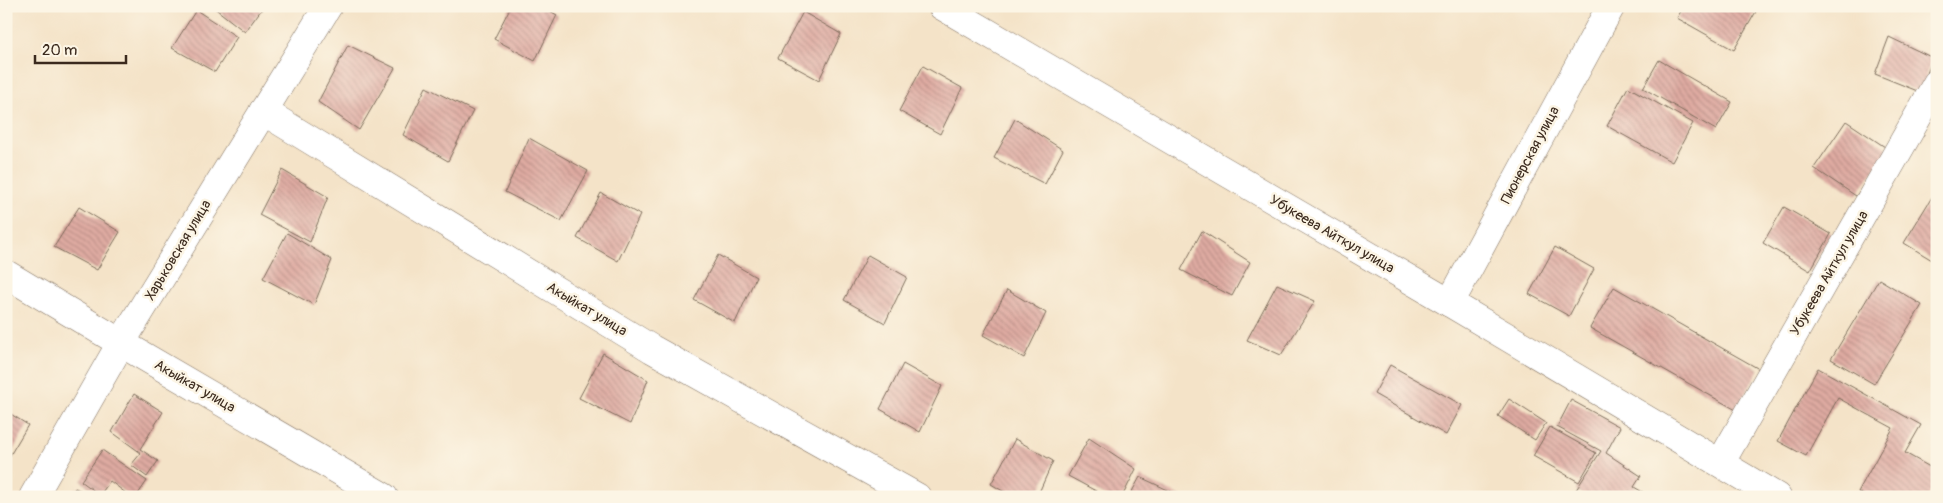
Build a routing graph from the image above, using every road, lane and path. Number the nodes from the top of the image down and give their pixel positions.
1 (328, 6) edge
2 (942, 6) edge
3 (1611, 6) edge
4 (1937, 83) edge
5 (263, 111) junction
6 (6, 274) edge
7 (1450, 303) junction
8 (121, 343) junction
9 (1721, 462) junction
10 (33, 497) edge
11 (384, 497) edge
12 (918, 497) edge
13 (1777, 497) edge

1 - 5 street, Харьковская улица
2 - 7 street, Убукеева Айткул улица
3 - 7 street, Пионерская улица
4 - 9 street, Убукеева Айткул улица
5 - 8 street, Харьковская улица
5 - 12 street, Акыйкат улица
6 - 8 street, Акыйкат улица
7 - 9 street, Убукеева Айткул улица
8 - 10 street, Харьковская улица
8 - 11 street, Акыйкат улица
9 - 13 street, Убукеева Айткул улица

